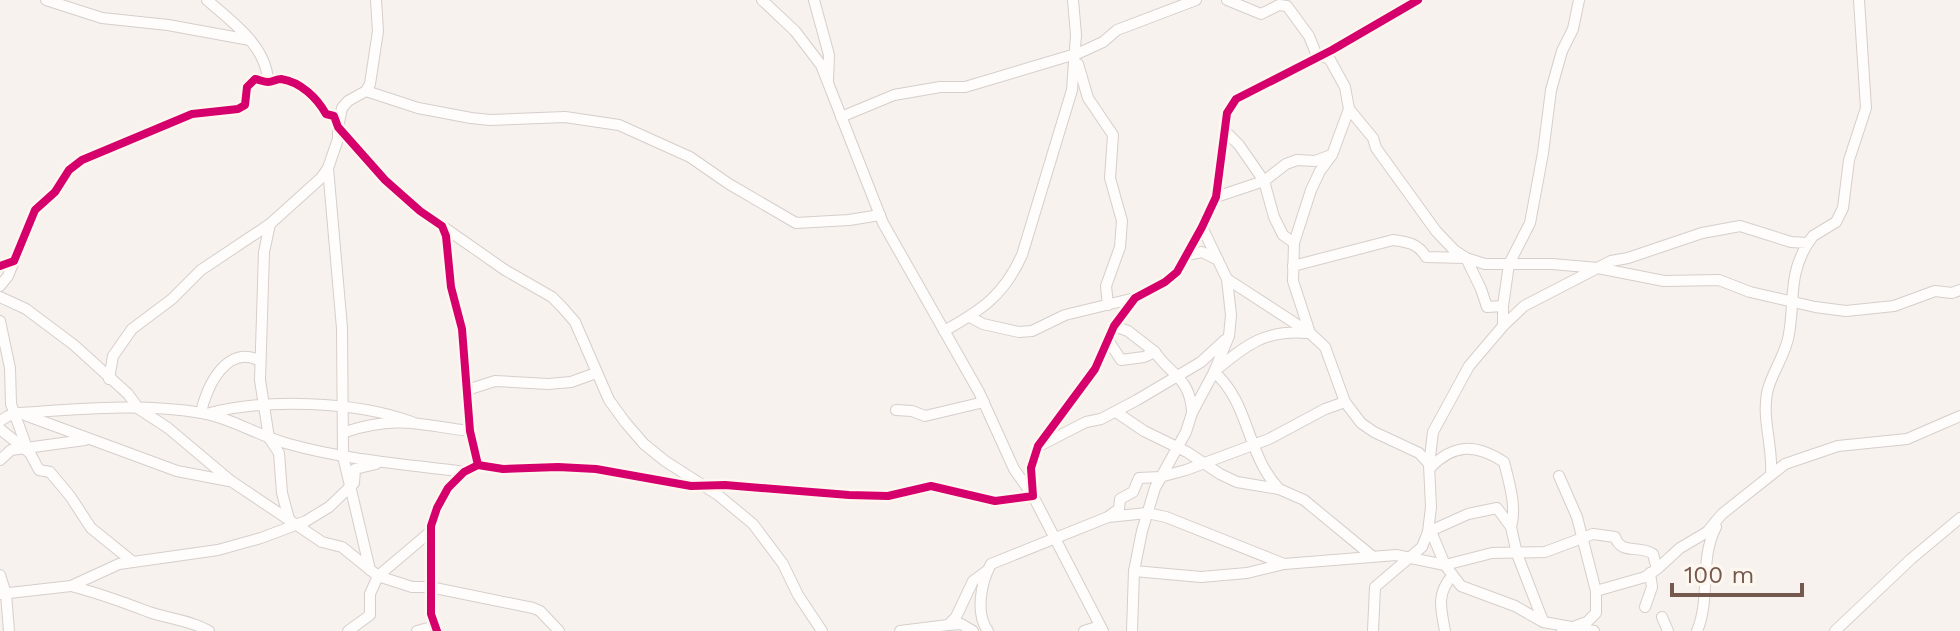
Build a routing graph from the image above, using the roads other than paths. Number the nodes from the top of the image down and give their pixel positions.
1 (46, 0) edge
2 (207, 0) edge
3 (376, 0) edge
4 (762, 0) edge
5 (814, 0) edge
6 (1073, 0) edge
7 (1196, 0) edge
8 (1227, 0) edge
9 (1271, 0) edge
10 (1418, 0) edge
11 (1579, 0) edge
12 (1859, 0) edge
13 (1264, 14) junction
14 (250, 40) junction
15 (1075, 54) junction
16 (1317, 56) junction
17 (827, 81) junction
18 (268, 82) junction
19 (366, 91) junction
20 (1349, 109) junction
21 (841, 117) junction
22 (338, 127) junction
23 (1225, 131) junction
24 (1332, 155) junction
25 (328, 168) junction
26 (1264, 181) junction
27 (1216, 197) junction
28 (880, 215) junction
29 (270, 224) junction
30 (442, 226) junction
31 (1202, 227) junction
32 (1294, 243) junction
33 (1808, 243) junction
34 (1186, 255) junction
35 (1466, 258) junction
36 (1218, 260) junction
37 (14, 261) junction
38 (1509, 264) junction
39 (0, 266) edge
40 (1293, 266) junction
41 (1598, 268) junction
42 (1227, 279) junction
43 (0, 286) edge
44 (1960, 290) edge
45 (0, 297) edge
46 (1135, 298) junction
47 (1791, 300) junction
48 (1108, 305) junction
49 (1503, 306) junction
50 (970, 317) junction
51 (0, 321) edge
52 (1114, 326) junction
53 (1503, 326) junction
54 (944, 331) junction
55 (1310, 333) junction
56 (1229, 336) junction
57 (3, 340) edge
58 (1108, 340) junction
59 (1155, 352) junction
60 (260, 361) junction
61 (1214, 372) junction
62 (596, 373) junction
63 (1178, 375) junction
64 (109, 379) junction
65 (467, 390) junction
66 (984, 402) junction
67 (1345, 402) junction
68 (264, 406) junction
69 (342, 407) junction
70 (139, 409) junction
71 (896, 410) dead end
72 (1116, 412) junction
73 (204, 413) junction
74 (1192, 413) junction
75 (17, 414) junction
76 (1960, 416) edge
77 (0, 421) edge
78 (412, 422) junction
79 (0, 429) edge
80 (470, 431) junction
81 (345, 432) junction
82 (269, 438) junction
83 (87, 440) junction
84 (1253, 444) junction
85 (1038, 446) junction
86 (26, 448) junction
87 (1177, 448) junction
88 (343, 456) junction
89 (0, 460) edge
90 (382, 463) junction
91 (1204, 463) junction
92 (478, 465) junction
93 (1430, 466) junction
94 (464, 472) junction
95 (1771, 474) junction
96 (1559, 476) dead end
97 (1160, 477) junction
98 (231, 481) junction
99 (702, 487) junction
100 (350, 488) junction
101 (1279, 489) junction
102 (1033, 496) junction
103 (1147, 513) junction
104 (1722, 514) junction
105 (1108, 517) junction
106 (1960, 518) edge
107 (293, 522) junction
108 (1511, 527) junction
109 (430, 532) junction
110 (1428, 532) junction
111 (1053, 537) junction
112 (1581, 538) junction
113 (1517, 554) junction
114 (1372, 556) junction
115 (1406, 558) junction
116 (133, 562) junction
117 (1284, 564) junction
118 (1445, 565) junction
119 (988, 570) junction
120 (1134, 571) junction
121 (1654, 571) junction
122 (374, 573) junction
123 (0, 575) edge
124 (1452, 576) junction
125 (71, 586) junction
126 (430, 587) junction
127 (1596, 591) junction
128 (3, 594) edge
129 (1645, 607) dead end
130 (1662, 617) dead end
131 (365, 620) junction
132 (1543, 622) junction
133 (948, 625) junction
134 (1101, 628) edge
135 (1566, 630) edge
136 (9, 631) edge
137 (209, 631) edge
138 (348, 631) edge
139 (359, 631) edge
140 (417, 631) edge
141 (436, 631) edge
142 (559, 631) edge
143 (822, 631) edge
144 (900, 631) edge
145 (973, 631) edge
146 (988, 631) edge
147 (1084, 631) edge
148 (1132, 631) edge
149 (1373, 631) edge
150 (1445, 631) edge
151 (1594, 631) edge
152 (1668, 631) edge
153 (1697, 631) edge
154 (1835, 631) edge

1 - 14 street
2 - 14 street
3 - 19 street
4 - 17 street
5 - 17 street
6 - 15 street
7 - 15 street
8 - 13 street
9 - 13 street
10 - 16 street
11 - 38 street
12 - 33 street
13 - 16 street
14 - 18 street
15 - 21 street
15 - 48 street
15 - 50 street
16 - 20 street
16 - 23 street
17 - 21 street
18 - 22 street
18 - 37 street
19 - 22 street
19 - 28 street
20 - 24 street
20 - 35 street
21 - 28 street
22 - 25 street
22 - 30 street
23 - 26 street
23 - 27 street
24 - 26 street
24 - 32 street
25 - 29 street
25 - 69 street
26 - 27 street
26 - 32 street
27 - 31 street
28 - 54 street
29 - 60 street
29 - 64 street
30 - 62 street
30 - 65 street
31 - 34 street
31 - 36 street
32 - 40 street
33 - 41 street
33 - 47 street
34 - 36 street
34 - 46 street
35 - 38 street
35 - 40 street
35 - 49 street
36 - 42 street
37 - 39 street
37 - 43 street
38 - 41 street
38 - 49 street
40 - 55 street
41 - 47 street
41 - 53 street
42 - 55 street
42 - 56 street
44 - 47 street
45 - 64 street
46 - 48 street
46 - 52 street
47 - 95 street
48 - 50 street
49 - 53 street
50 - 54 street
51 - 57 street
52 - 58 street
52 - 59 street
53 - 93 street
54 - 66 street
55 - 61 street
55 - 67 street
56 - 61 street
56 - 63 street
57 - 75 street
58 - 59 street
58 - 85 street
59 - 63 street
60 - 68 street
60 - 73 street
61 - 74 street
61 - 84 street
62 - 65 street
62 - 99 street
63 - 72 street
63 - 74 street
64 - 70 street
65 - 80 street
66 - 71 street
66 - 102 street
67 - 84 street
67 - 93 street
68 - 69 street
68 - 73 street
68 - 82 street
69 - 78 street
69 - 81 street
70 - 73 street
70 - 75 street
70 - 98 street
72 - 85 street
72 - 87 street
73 - 82 street
74 - 87 street
75 - 77 street
75 - 83 street
75 - 86 street
76 - 95 street
78 - 80 street
78 - 81 street
79 - 86 street
80 - 92 street
81 - 88 street
82 - 88 street
82 - 107 street
83 - 86 street
83 - 98 street
84 - 91 street
84 - 101 street
85 - 102 street
86 - 89 street
86 - 116 street
87 - 91 street
87 - 97 street
88 - 90 street
88 - 100 street
90 - 94 street
90 - 100 street
91 - 97 street
91 - 101 street
92 - 94 street
92 - 99 street
93 - 108 street
93 - 110 street
94 - 109 street
95 - 104 street
96 - 112 street
97 - 103 street
97 - 105 street
98 - 107 street
99 - 102 street
99 - 143 street
100 - 107 street
100 - 122 street
101 - 114 street
102 - 111 street
103 - 105 street
103 - 117 street
103 - 120 street
104 - 121 street
104 - 153 street
105 - 111 street
106 - 154 street
107 - 116 street
107 - 122 street
108 - 110 street
108 - 113 street
109 - 122 street
109 - 126 street
110 - 115 street
110 - 118 street
111 - 119 street
111 - 134 street
112 - 113 street
112 - 121 street
112 - 127 street
113 - 118 street
113 - 132 street
114 - 115 street
114 - 117 street
115 - 118 street
115 - 149 street
116 - 125 street
117 - 120 street
118 - 124 street
119 - 133 street
119 - 146 street
120 - 148 street
121 - 127 street
121 - 129 street
122 - 126 street
122 - 131 street
123 - 128 street
124 - 132 street
124 - 150 street
125 - 128 street
125 - 137 street
126 - 141 street
126 - 142 street
127 - 135 street
128 - 136 street
130 - 152 street
131 - 138 street
131 - 139 street
132 - 135 street
133 - 144 street
133 - 145 street
134 - 147 street
135 - 151 street
140 - 141 street

